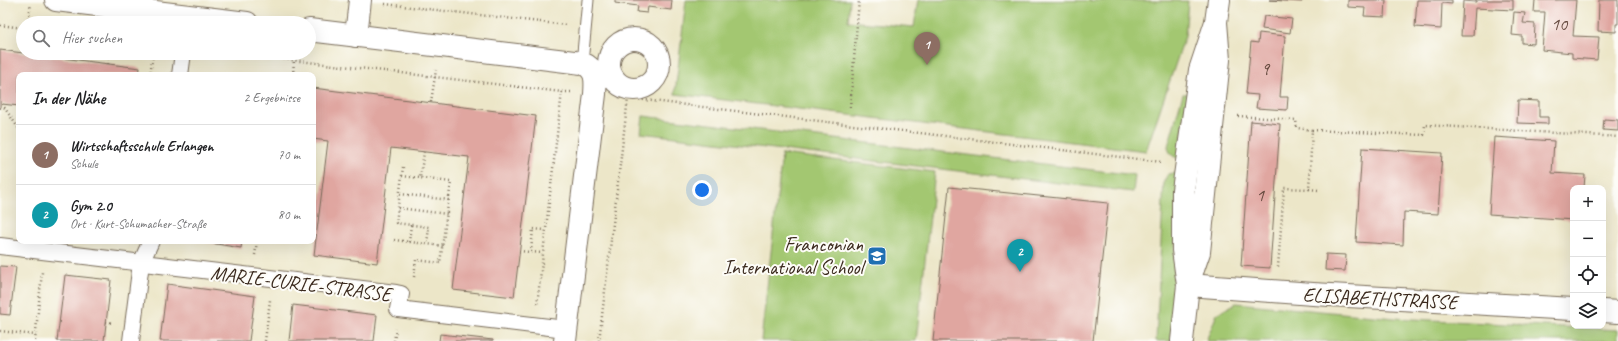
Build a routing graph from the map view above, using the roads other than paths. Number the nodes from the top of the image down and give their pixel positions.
1 (56, 0) edge
2 (588, 0) edge
3 (1219, 0) edge
4 (360, 1) edge
5 (161, 16) edge
6 (1216, 22) junction
7 (316, 31) edge
8 (356, 36) junction
9 (182, 60) edge
10 (180, 72) edge
11 (596, 76) junction
12 (150, 244) edge
13 (0, 246) edge
14 (141, 263) junction
15 (1188, 285) junction
16 (1570, 309) edge
17 (1606, 311) edge
18 (1618, 312) edge
19 (566, 335) edge
20 (131, 341) edge
21 (1182, 341) edge

1 - 5 street
2 - 11 lane
3 - 6 street
4 - 8 street
6 - 15 street
6 - 15 street
7 - 8 street
8 - 11 street
9 - 10 street
11 - 19 street, MARIE-CURIE-STRASSE
12 - 14 street
13 - 14 street, MARIE-CURIE-STRASSE
14 - 19 street, MARIE-CURIE-STRASSE
14 - 20 street
15 - 16 street, ELISABETHSTRASSE
15 - 21 street
17 - 18 street

